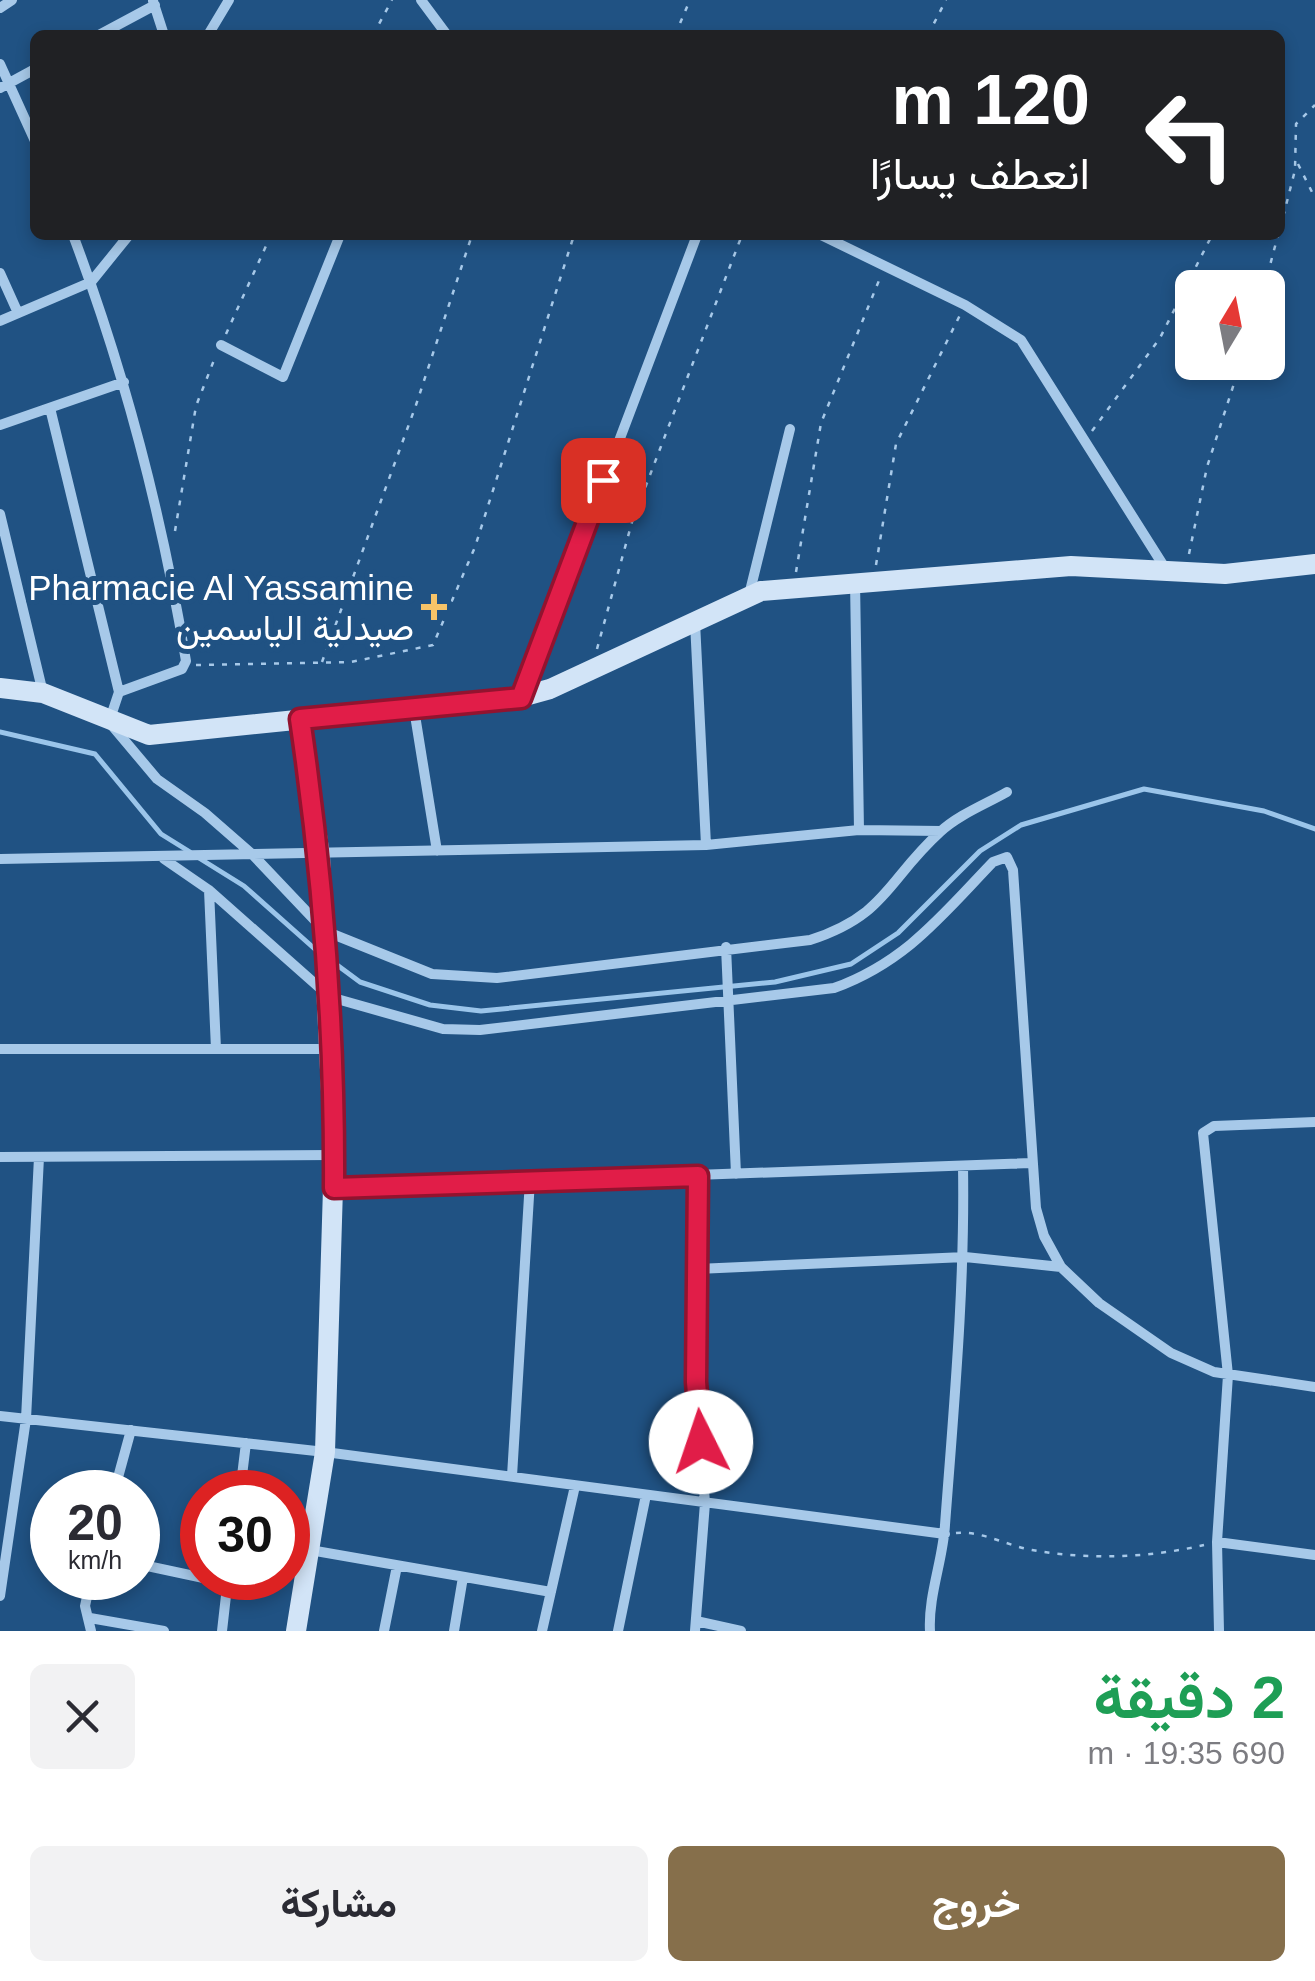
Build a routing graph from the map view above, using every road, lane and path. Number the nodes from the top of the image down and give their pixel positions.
1 (12, 0) edge
2 (229, 0) edge
3 (392, 0) edge
4 (422, 0) edge
5 (690, 0) edge
6 (946, 0) edge
7 (154, 2) edge
8 (0, 8) edge
9 (107, 30) edge
10 (162, 30) edge
11 (211, 30) edge
12 (376, 30) edge
13 (443, 30) edge
14 (677, 30) edge
15 (931, 30) edge
16 (0, 64) edge
17 (30, 72) edge
18 (4, 86) edge
19 (1315, 104) edge
20 (30, 132) edge
21 (1296, 160) junction
22 (1315, 198) edge
23 (1285, 207) edge
24 (74, 240) edge
25 (125, 240) edge
26 (269, 240) edge
27 (338, 240) edge
28 (470, 240) edge
29 (572, 240) edge
30 (695, 240) edge
31 (740, 240) edge
32 (831, 240) edge
33 (1209, 240) edge
34 (1277, 240) edge
35 (885, 266) junction
36 (1269, 270) edge
37 (0, 273) edge
38 (91, 282) junction
39 (965, 304) junction
40 (18, 314) junction
41 (0, 321) edge
42 (221, 345) junction
43 (1235, 380) edge
44 (124, 382) junction
45 (50, 408) junction
46 (0, 425) edge
47 (790, 429) dead end
48 (1086, 440) junction
49 (0, 514) edge
50 (170, 564) junction
51 (1315, 564) edge
52 (1164, 568) junction
53 (1186, 570) junction
54 (864, 580) junction
55 (794, 588) junction
56 (749, 596) junction
57 (695, 620) junction
58 (322, 662) junction
59 (185, 666) junction
60 (592, 670) junction
61 (0, 688) edge
62 (119, 692) junction
63 (43, 693) junction
64 (521, 698) junction
65 (414, 709) junction
66 (300, 719) junction
67 (109, 722) junction
68 (1007, 792) dead end
69 (859, 830) junction
70 (940, 831) junction
71 (706, 846) junction
72 (437, 851) junction
73 (252, 854) junction
74 (320, 856) junction
75 (0, 859) edge
76 (164, 860) junction
77 (208, 890) junction
78 (326, 937) junction
79 (726, 947) junction
80 (329, 990) junction
81 (729, 999) junction
82 (0, 1049) edge
83 (216, 1049) junction
84 (333, 1049) junction
85 (1315, 1122) edge
86 (334, 1154) junction
87 (0, 1157) edge
88 (38, 1157) junction
89 (1032, 1164) junction
90 (964, 1166) junction
91 (736, 1174) junction
92 (698, 1176) junction
93 (530, 1180) junction
94 (334, 1188) junction
95 (964, 1257) junction
96 (1061, 1266) junction
97 (697, 1269) junction
98 (1228, 1374) junction
99 (1315, 1387) edge
100 (0, 1416) edge
101 (26, 1419) junction
102 (131, 1430) junction
103 (246, 1443) junction
104 (326, 1452) junction
105 (120, 1470) edge
106 (243, 1470) edge
107 (512, 1476) junction
108 (576, 1486) junction
109 (646, 1495) junction
110 (705, 1503) junction
111 (945, 1534) junction
112 (1217, 1542) junction
113 (310, 1544) edge
114 (310, 1550) edge
115 (1315, 1555) edge
116 (397, 1566) junction
117 (462, 1577) junction
118 (550, 1592) junction
119 (0, 1596) edge
120 (86, 1600) edge
121 (225, 1600) edge
122 (301, 1600) edge
123 (90, 1618) junction
124 (695, 1626) edge
125 (91, 1631) edge
126 (164, 1631) edge
127 (222, 1631) edge
128 (296, 1631) edge
129 (384, 1631) edge
130 (454, 1631) edge
131 (542, 1631) edge
132 (618, 1631) edge
133 (741, 1631) edge
134 (930, 1631) edge
135 (1219, 1631) edge

1 - 8 street
2 - 11 street
3 - 12 path
4 - 13 street
5 - 14 path
6 - 15 path
7 - 9 street
7 - 10 street
16 - 18 street
17 - 18 street
18 - 20 street
19 - 21 path
21 - 22 path
21 - 23 path
24 - 38 street
25 - 38 street
26 - 42 path
27 - 42 street
28 - 58 path
29 - 58 path
30 - 64 street
31 - 60 path
32 - 35 street
33 - 48 path
34 - 36 path
35 - 39 street
35 - 55 path
37 - 40 street
38 - 40 street
38 - 44 street
39 - 48 street
39 - 54 path
40 - 41 street
42 - 50 path
43 - 53 path
44 - 45 street
44 - 50 street
45 - 46 street
45 - 62 street
47 - 56 street
48 - 52 street
49 - 63 street
50 - 59 street
51 - 53 street
52 - 53 street
52 - 54 street
54 - 55 street
54 - 69 street
55 - 56 street
56 - 57 street
57 - 60 street
57 - 71 street
58 - 59 path
59 - 62 street
60 - 64 street
61 - 63 street
62 - 67 street
63 - 67 street
64 - 65 street
65 - 66 street
65 - 72 street
66 - 67 street
66 - 74 street
67 - 73 street
68 - 70 street
69 - 70 street
69 - 71 street
70 - 79 street
71 - 72 street
72 - 74 street
73 - 74 street
73 - 76 street
73 - 78 street
74 - 78 street
75 - 76 street
76 - 77 street
77 - 80 street
77 - 83 street
78 - 79 street
78 - 80 street
79 - 81 street
80 - 81 street
80 - 84 street
81 - 89 street
81 - 91 street
82 - 83 street
83 - 84 street
84 - 86 street
85 - 98 street
86 - 88 street
86 - 94 street
87 - 88 street
88 - 101 street
89 - 90 street
89 - 96 street
90 - 91 street
90 - 95 street
91 - 92 street
92 - 93 street
92 - 97 street
93 - 94 street
93 - 107 street
94 - 104 street
95 - 96 street
95 - 97 street
95 - 111 street
96 - 98 street
97 - 110 street
98 - 99 street
98 - 112 street
100 - 101 street
101 - 102 street
101 - 119 street
102 - 103 street
102 - 105 street
103 - 104 street
103 - 106 street
104 - 107 street
104 - 113 street
107 - 108 street
108 - 109 street
108 - 118 street
109 - 110 street
109 - 132 street
110 - 111 street
110 - 124 street
111 - 112 path
111 - 134 street
112 - 115 street
112 - 135 street
114 - 116 street
116 - 117 street
116 - 129 street
117 - 118 street
117 - 130 street
118 - 131 street
120 - 123 street
121 - 127 street
122 - 128 street
123 - 125 street
123 - 126 street
124 - 133 street

